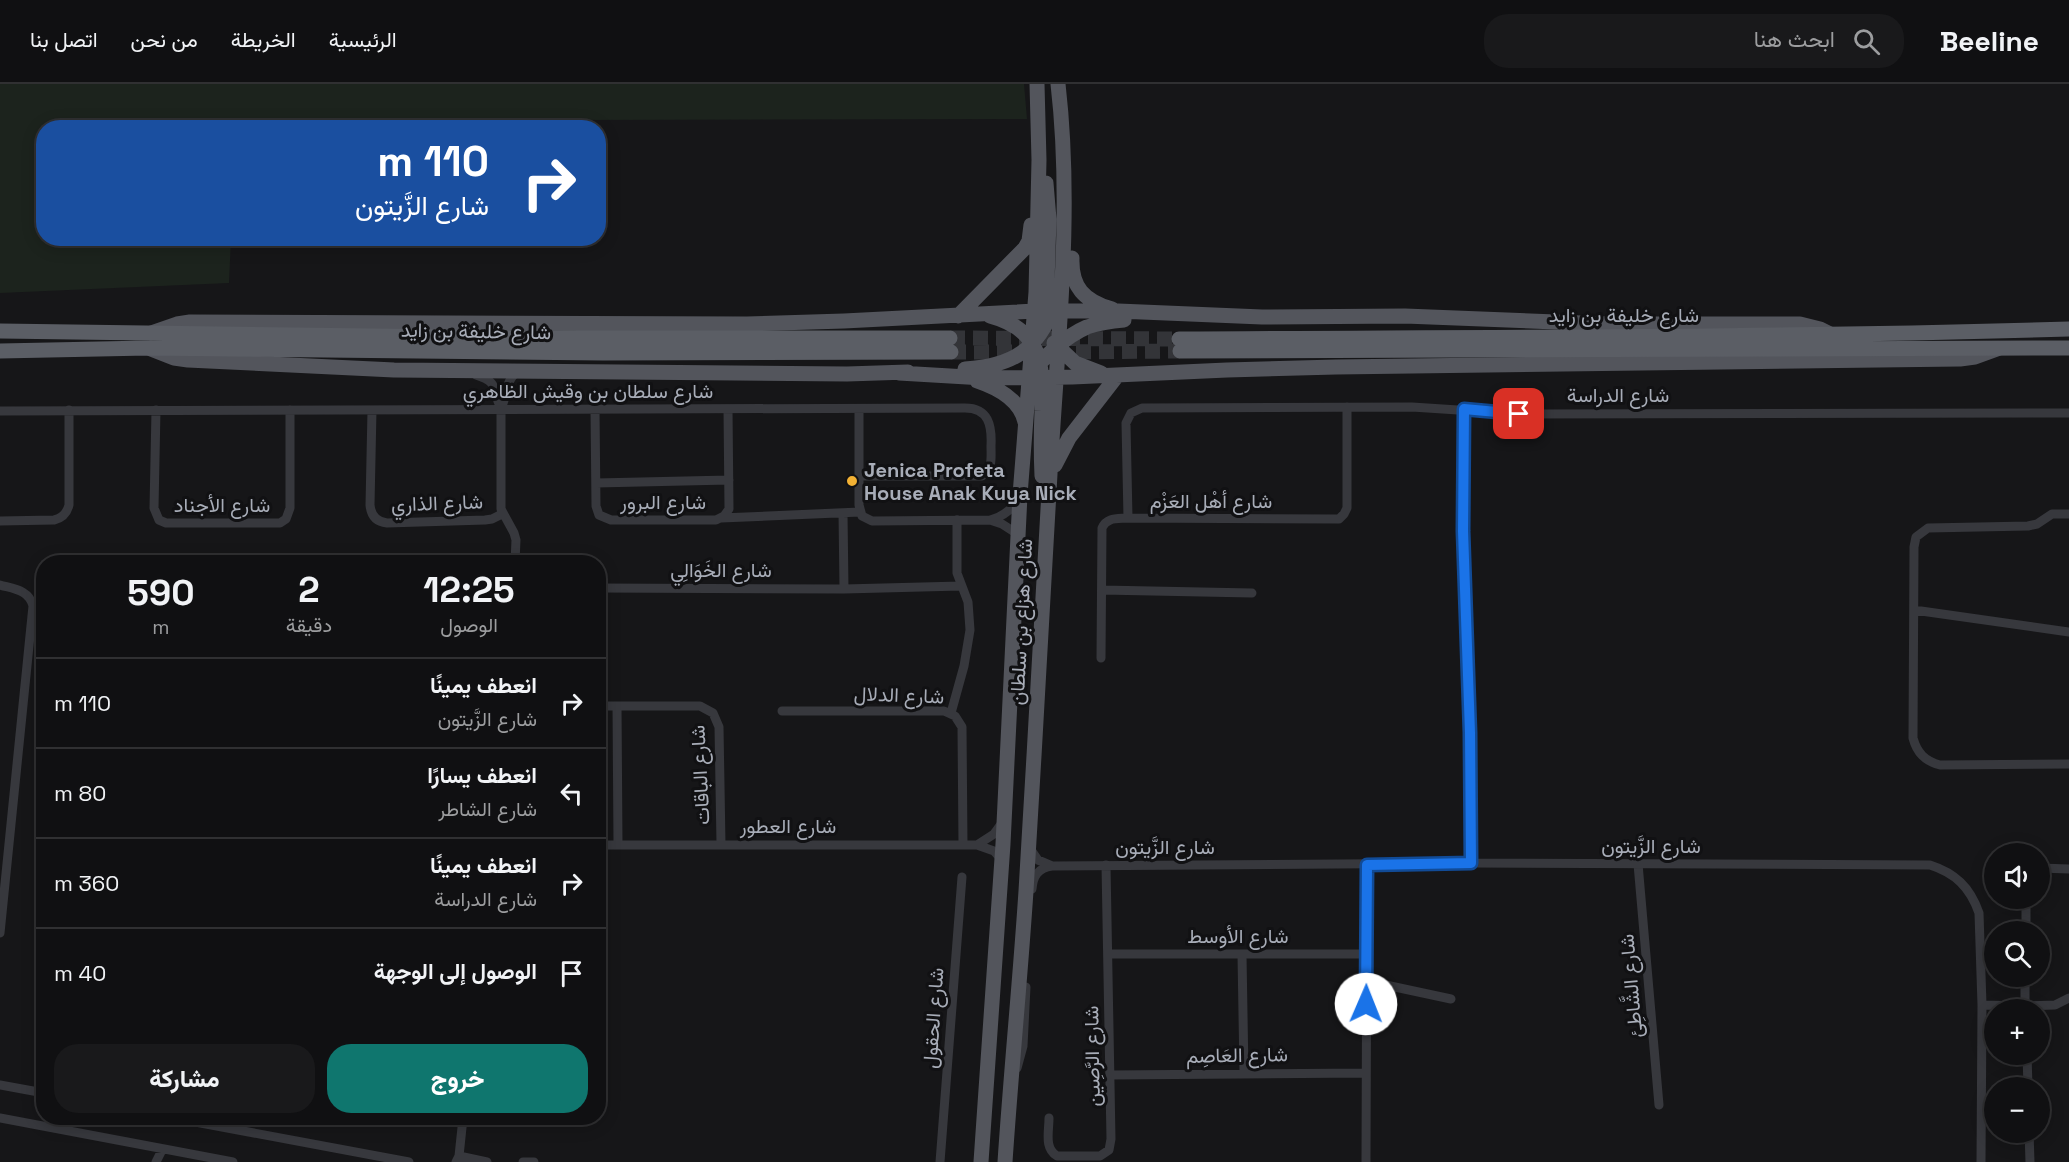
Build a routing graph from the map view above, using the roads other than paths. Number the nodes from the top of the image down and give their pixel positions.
1 (1037, 84) edge
2 (1058, 84) edge
3 (1039, 160) junction
4 (1065, 177) junction
5 (1118, 311) junction
6 (981, 314) junction
7 (1048, 314) junction
8 (958, 316) junction
9 (1262, 317) junction
10 (2069, 329) edge
11 (0, 332) edge
12 (1830, 334) junction
13 (150, 340) junction
14 (1032, 343) junction
15 (950, 345) tunnel mouth
16 (1058, 347) junction
17 (2069, 348) edge
18 (1997, 349) junction
19 (0, 351) edge
20 (469, 371) junction
21 (516, 372) junction
22 (899, 373) junction
23 (1042, 374) junction
24 (1114, 376) junction
25 (1347, 407) junction
26 (501, 408) junction
27 (728, 409) junction
28 (859, 409) junction
29 (1464, 409) junction
30 (69, 410) junction
31 (156, 410) junction
32 (290, 410) junction
33 (372, 410) junction
34 (595, 410) junction
35 (0, 411) edge
36 (2069, 413) edge
37 (1026, 425) junction
38 (1051, 473) junction
39 (859, 476) junction
40 (729, 480) junction
41 (596, 483) junction
42 (1020, 495) junction
43 (1049, 510) junction
44 (860, 512) junction
45 (843, 513) junction
46 (502, 514) junction
47 (2069, 514) edge
48 (721, 518) junction
49 (1128, 518) junction
50 (0, 520) edge
51 (957, 520) junction
52 (990, 520) junction
53 (1019, 535) junction
54 (515, 555) edge
55 (0, 585) edge
56 (961, 586) junction
57 (606, 588) edge
58 (844, 589) junction
59 (1102, 590) junction
60 (1252, 593) dead end
61 (1914, 610) junction
62 (2069, 632) edge
63 (1101, 658) dead end
64 (606, 706) edge
65 (617, 706) junction
66 (782, 711) dead end
67 (951, 713) junction
68 (2069, 764) edge
69 (1004, 818) junction
70 (1027, 840) junction
71 (721, 844) junction
72 (606, 845) edge
73 (618, 845) junction
74 (963, 845) junction
75 (978, 845) junction
76 (1002, 860) junction
77 (1471, 863) junction
78 (1638, 864) junction
79 (1106, 865) junction
80 (1367, 865) junction
81 (1052, 866) junction
82 (2050, 868) edge
83 (2069, 869) edge
84 (963, 877) dead end
85 (0, 933) edge
86 (1108, 954) junction
87 (1367, 954) junction
88 (1242, 955) junction
89 (1366, 981) junction
90 (2069, 998) edge
91 (1451, 999) dead end
92 (1982, 1005) joint
93 (2050, 1006) edge
94 (1244, 1073) junction
95 (1365, 1073) junction
96 (1110, 1075) junction
97 (1011, 1077) junction
98 (0, 1085) edge
99 (36, 1092) edge
100 (1659, 1105) dead end
101 (1049, 1118) dead end
102 (3, 1120) edge
103 (211, 1125) edge
104 (462, 1125) edge
105 (2029, 1143) edge
106 (162, 1150) junction
107 (458, 1159) edge
108 (156, 1162) edge
109 (233, 1162) edge
110 (409, 1162) edge
111 (488, 1162) edge
112 (524, 1162) edge
113 (534, 1162) edge
114 (940, 1162) edge
115 (981, 1162) edge
116 (1005, 1162) edge
117 (1366, 1162) edge
118 (1981, 1162) edge
119 (2030, 1162) edge

1 - 3 main road
2 - 4 main road
3 - 7 main road
3 - 8 main road
4 - 5 main road
4 - 7 main road
5 - 7 main road
5 - 9 main road
6 - 7 main road
6 - 8 main road
6 - 14 main road
7 - 14 main road
7 - 16 main road
8 - 13 main road
9 - 12 main road
9 - 16 main road
10 - 12 highway, شارع خليفة بن زايد
11 - 13 highway, شارع خليفة بن زايد
12 - 18 highway, شارع خليفة بن زايد
13 - 15 highway, شارع خليفة بن زايد
13 - 19 highway, شارع خليفة بن زايد
13 - 20 main road
14 - 22 main road
14 - 23 main road
16 - 23 main road
16 - 23 main road, شارع هزاع بن سلطان
16 - 24 main road
17 - 18 highway, شارع خليفة بن زايد
18 - 24 main road
20 - 21 main road
20 - 26 street
21 - 22 main road
21 - 26 street
22 - 23 main road
22 - 37 main road
23 - 24 main road
23 - 37 main road, شارع هزاع بن سلطان
23 - 38 main road, شارع هزاع بن سلطان
23 - 43 main road
24 - 38 main road
25 - 29 street, شارع الدراسة
25 - 49 street, شارع الدراسة
25 - 49 street, شارع أهْل العَزْم
26 - 33 street, شارع سلطان بن وقيش الظاهري
26 - 34 street, شارع سلطان بن وقيش الظاهري
26 - 46 street
27 - 28 street, شارع سلطان بن وقيش الظاهري
27 - 34 street, شارع سلطان بن وقيش الظاهري
27 - 40 street, شارع البرور
28 - 39 street
28 - 39 street, شارع سلطان بن وقيش الظاهري
29 - 36 street, شارع الدراسة
29 - 77 street
30 - 31 street, شارع سلطان بن وقيش الظاهري
30 - 35 street, شارع سلطان بن وقيش الظاهري
30 - 50 street
31 - 32 street, شارع سلطان بن وقيش الظاهري
31 - 32 street, شارع الأجناد
32 - 33 street, شارع سلطان بن وقيش الظاهري
33 - 46 street, شارع الذاري
34 - 41 street, شارع البرور
37 - 42 main road, شارع هزاع بن سلطان
38 - 43 main road, شارع هزاع بن سلطان
39 - 44 street
40 - 41 street
40 - 48 street, شارع البرور
41 - 48 street, شارع البرور
42 - 52 street
42 - 53 main road, شارع هزاع بن سلطان
43 - 70 main road, شارع هزاع بن سلطان
44 - 45 street
44 - 51 street
45 - 48 street
45 - 58 street
46 - 54 street
47 - 61 street
49 - 59 street, شارع أهْل العَزْم
51 - 52 street
51 - 56 street
52 - 53 street
53 - 69 main road, شارع هزاع بن سلطان
55 - 85 street
56 - 58 street, شارع الخَوَالِي
56 - 67 street
57 - 58 street, شارع الخَوَالِي
59 - 60 street
59 - 63 street, شارع أهْل العَزْم
61 - 62 street
61 - 68 street
64 - 65 street, شارع الباقات
65 - 71 street, شارع الباقات
65 - 73 street
66 - 67 street, شارع الدلال
67 - 74 street, شارع الدلال
69 - 75 street
69 - 76 main road, شارع هزاع بن سلطان
70 - 81 street
70 - 97 main road, شارع هزاع بن سلطان
71 - 73 street, شارع العطور
71 - 74 street, شارع العطور
72 - 73 street, شارع العطور
74 - 75 street, شارع العطور
75 - 76 street
76 - 115 main road, شارع هزاع بن سلطان
77 - 78 street, شارع الزَّيتون
77 - 80 street, شارع الزَّيتون
78 - 92 street, شارع الزَّيتون
78 - 100 street, شارع الشَّاطِئ
79 - 80 street, شارع الزَّيتون
79 - 81 street, شارع الزَّيتون
79 - 86 street, شارع الرَّصِين
80 - 87 street
81 - 97 street
82 - 83 street
84 - 114 street, شارع الحقول
86 - 88 street, شارع الأوسط
86 - 96 street, شارع الرَّصِين
87 - 88 street, شارع الأوسط
87 - 89 street
88 - 94 street
89 - 91 street
89 - 95 street
90 - 93 street
92 - 118 street, شارع الزَّيتون
94 - 95 street, شارع العَاصِم
94 - 96 street, شارع العَاصِم
95 - 117 street
96 - 101 street, شارع الرَّصِين
97 - 116 main road, شارع هزاع بن سلطان
98 - 99 street
102 - 106 street
103 - 110 street
104 - 107 street
105 - 119 street
106 - 108 street
106 - 109 street
107 - 111 street
112 - 113 street

